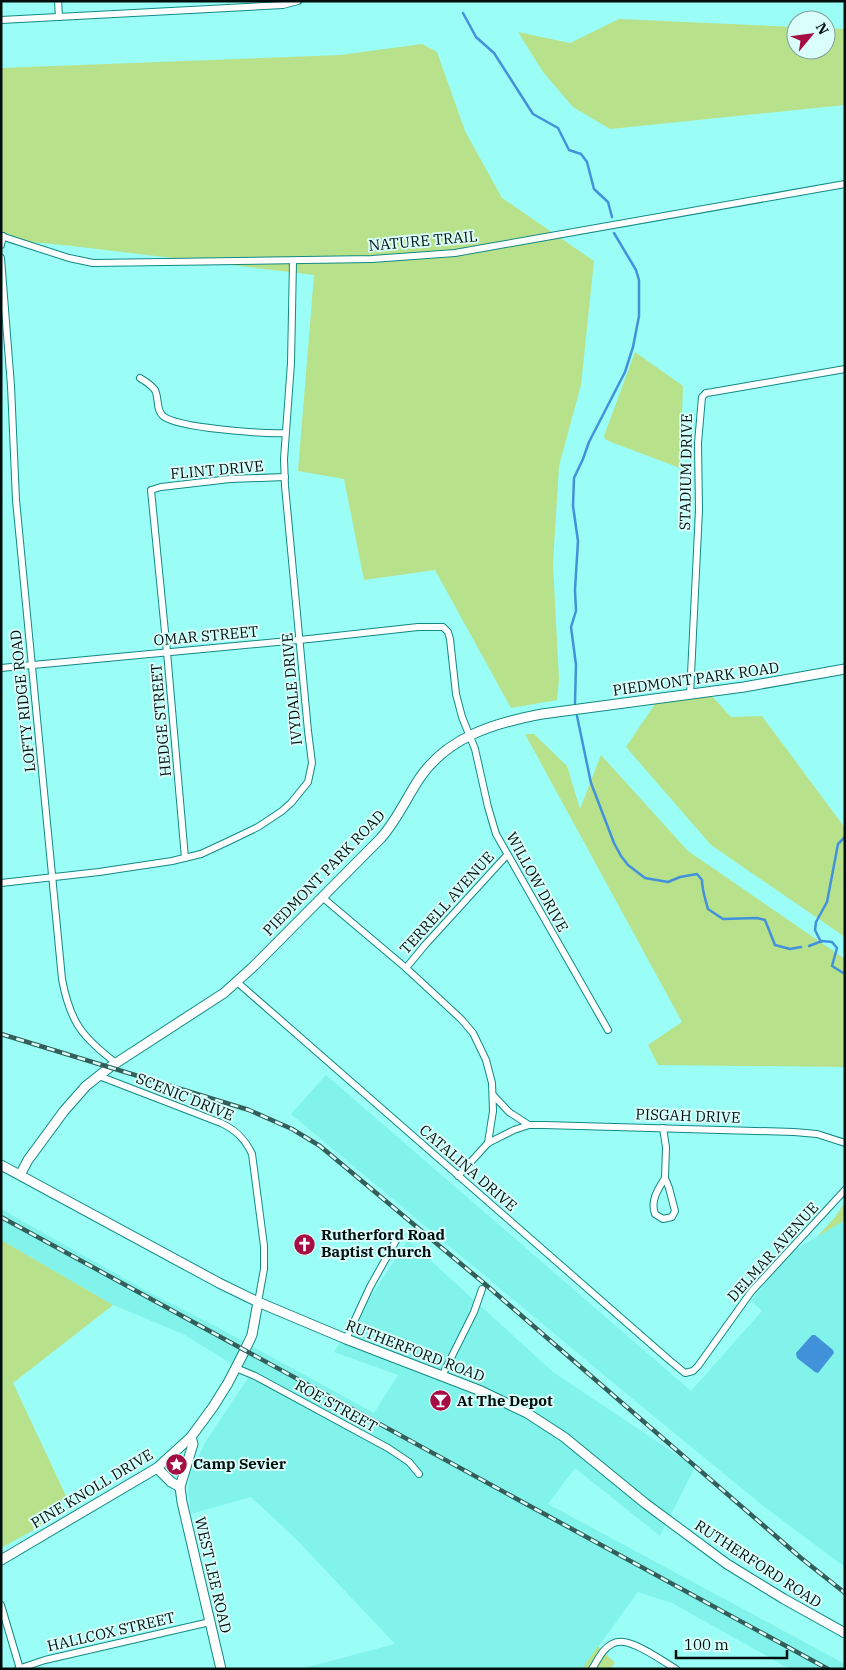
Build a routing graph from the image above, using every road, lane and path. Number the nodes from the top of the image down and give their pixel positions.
1 (58, 1) edge
2 (205, 1) edge
3 (298, 1) edge
4 (205, 9) junction
5 (59, 17) junction
6 (1, 20) edge
7 (845, 184) edge
8 (2, 236) edge
9 (1, 245) edge
10 (1, 258) edge
11 (293, 260) junction
12 (845, 369) edge
13 (140, 378) dead end
14 (285, 433) junction
15 (285, 477) junction
16 (151, 490) joint
17 (443, 627) joint
18 (300, 640) junction
19 (167, 652) junction
20 (32, 664) junction
21 (1, 668) edge
22 (845, 669) edge
23 (690, 694) junction
24 (468, 736) junction
25 (507, 855) junction
26 (185, 858) junction
27 (53, 877) junction
28 (1, 883) edge
29 (322, 897) junction
30 (406, 968) junction
31 (237, 982) junction
32 (608, 1030) dead end
33 (116, 1063) junction
34 (99, 1076) junction
35 (493, 1095) junction
36 (529, 1125) junction
37 (663, 1128) junction
38 (488, 1143) junction
39 (845, 1143) edge
40 (1, 1165) edge
41 (20, 1175) junction
42 (458, 1176) junction
43 (665, 1178) junction
44 (845, 1190) edge
45 (398, 1237) dead end
46 (482, 1289) dead end
47 (258, 1302) junction
48 (346, 1339) junction
49 (236, 1368) junction
50 (682, 1372) joint
51 (442, 1376) junction
52 (190, 1437) junction
53 (157, 1468) junction
54 (419, 1474) dead end
55 (180, 1487) junction
56 (1, 1560) edge
57 (1, 1605) edge
58 (210, 1622) junction
59 (845, 1633) edge
60 (19, 1669) edge
61 (221, 1669) edge
62 (592, 1669) edge
63 (676, 1669) edge

1 - 5 street
2 - 4 street
3 - 4 street
4 - 5 street
5 - 6 street
7 - 11 street, NATURE TRAIL
8 - 9 street
8 - 11 street, NATURE TRAIL
10 - 20 street, LOFTY RIDGE ROAD
11 - 14 street, IVYDALE DRIVE
12 - 23 street, STADIUM DRIVE
13 - 14 street
14 - 15 street, IVYDALE DRIVE
15 - 16 street, FLINT DRIVE
15 - 18 street, IVYDALE DRIVE
16 - 19 street, HEDGE STREET
17 - 18 street, OMAR STREET
17 - 24 street, WILLOW DRIVE
18 - 19 street, OMAR STREET
18 - 26 street, IVYDALE DRIVE
19 - 20 street, OMAR STREET
19 - 26 street, HEDGE STREET
20 - 21 street, OMAR STREET
20 - 27 street, LOFTY RIDGE ROAD
22 - 23 street, PIEDMONT PARK ROAD
23 - 24 street, PIEDMONT PARK ROAD
24 - 25 street, WILLOW DRIVE
24 - 29 street, PIEDMONT PARK ROAD
25 - 30 street, TERRELL AVENUE
25 - 32 street, WILLOW DRIVE
26 - 27 street, IVYDALE DRIVE
27 - 28 street, IVYDALE DRIVE
27 - 33 street, LOFTY RIDGE ROAD
29 - 30 street
29 - 31 street, PIEDMONT PARK ROAD
30 - 35 street
31 - 33 street, PIEDMONT PARK ROAD
31 - 42 street, CATALINA DRIVE
33 - 34 street, PIEDMONT PARK ROAD
34 - 41 street, PIEDMONT PARK ROAD
34 - 47 street, SCENIC DRIVE
35 - 36 street
35 - 38 street
36 - 37 street, PISGAH DRIVE
36 - 38 street, PISGAH DRIVE
37 - 39 street, PISGAH DRIVE
37 - 43 street
38 - 42 street, PISGAH DRIVE
40 - 41 street, RUTHERFORD ROAD
41 - 47 street, RUTHERFORD ROAD
42 - 50 street, CATALINA DRIVE
43 - 43 street
44 - 50 street, DELMAR AVENUE
45 - 48 street
46 - 51 street
47 - 48 street, RUTHERFORD ROAD
47 - 49 street, PINE KNOLL DRIVE
48 - 51 street, RUTHERFORD ROAD
49 - 52 street, PINE KNOLL DRIVE
49 - 54 street, ROE STREET
51 - 59 street, RUTHERFORD ROAD
52 - 53 street, PINE KNOLL DRIVE
52 - 55 street, WEST LEE ROAD
53 - 55 street
53 - 56 street, PINE KNOLL DRIVE
55 - 58 street, WEST LEE ROAD
57 - 60 street
58 - 60 street, HALLCOX STREET
58 - 61 street, WEST LEE ROAD
62 - 63 street

